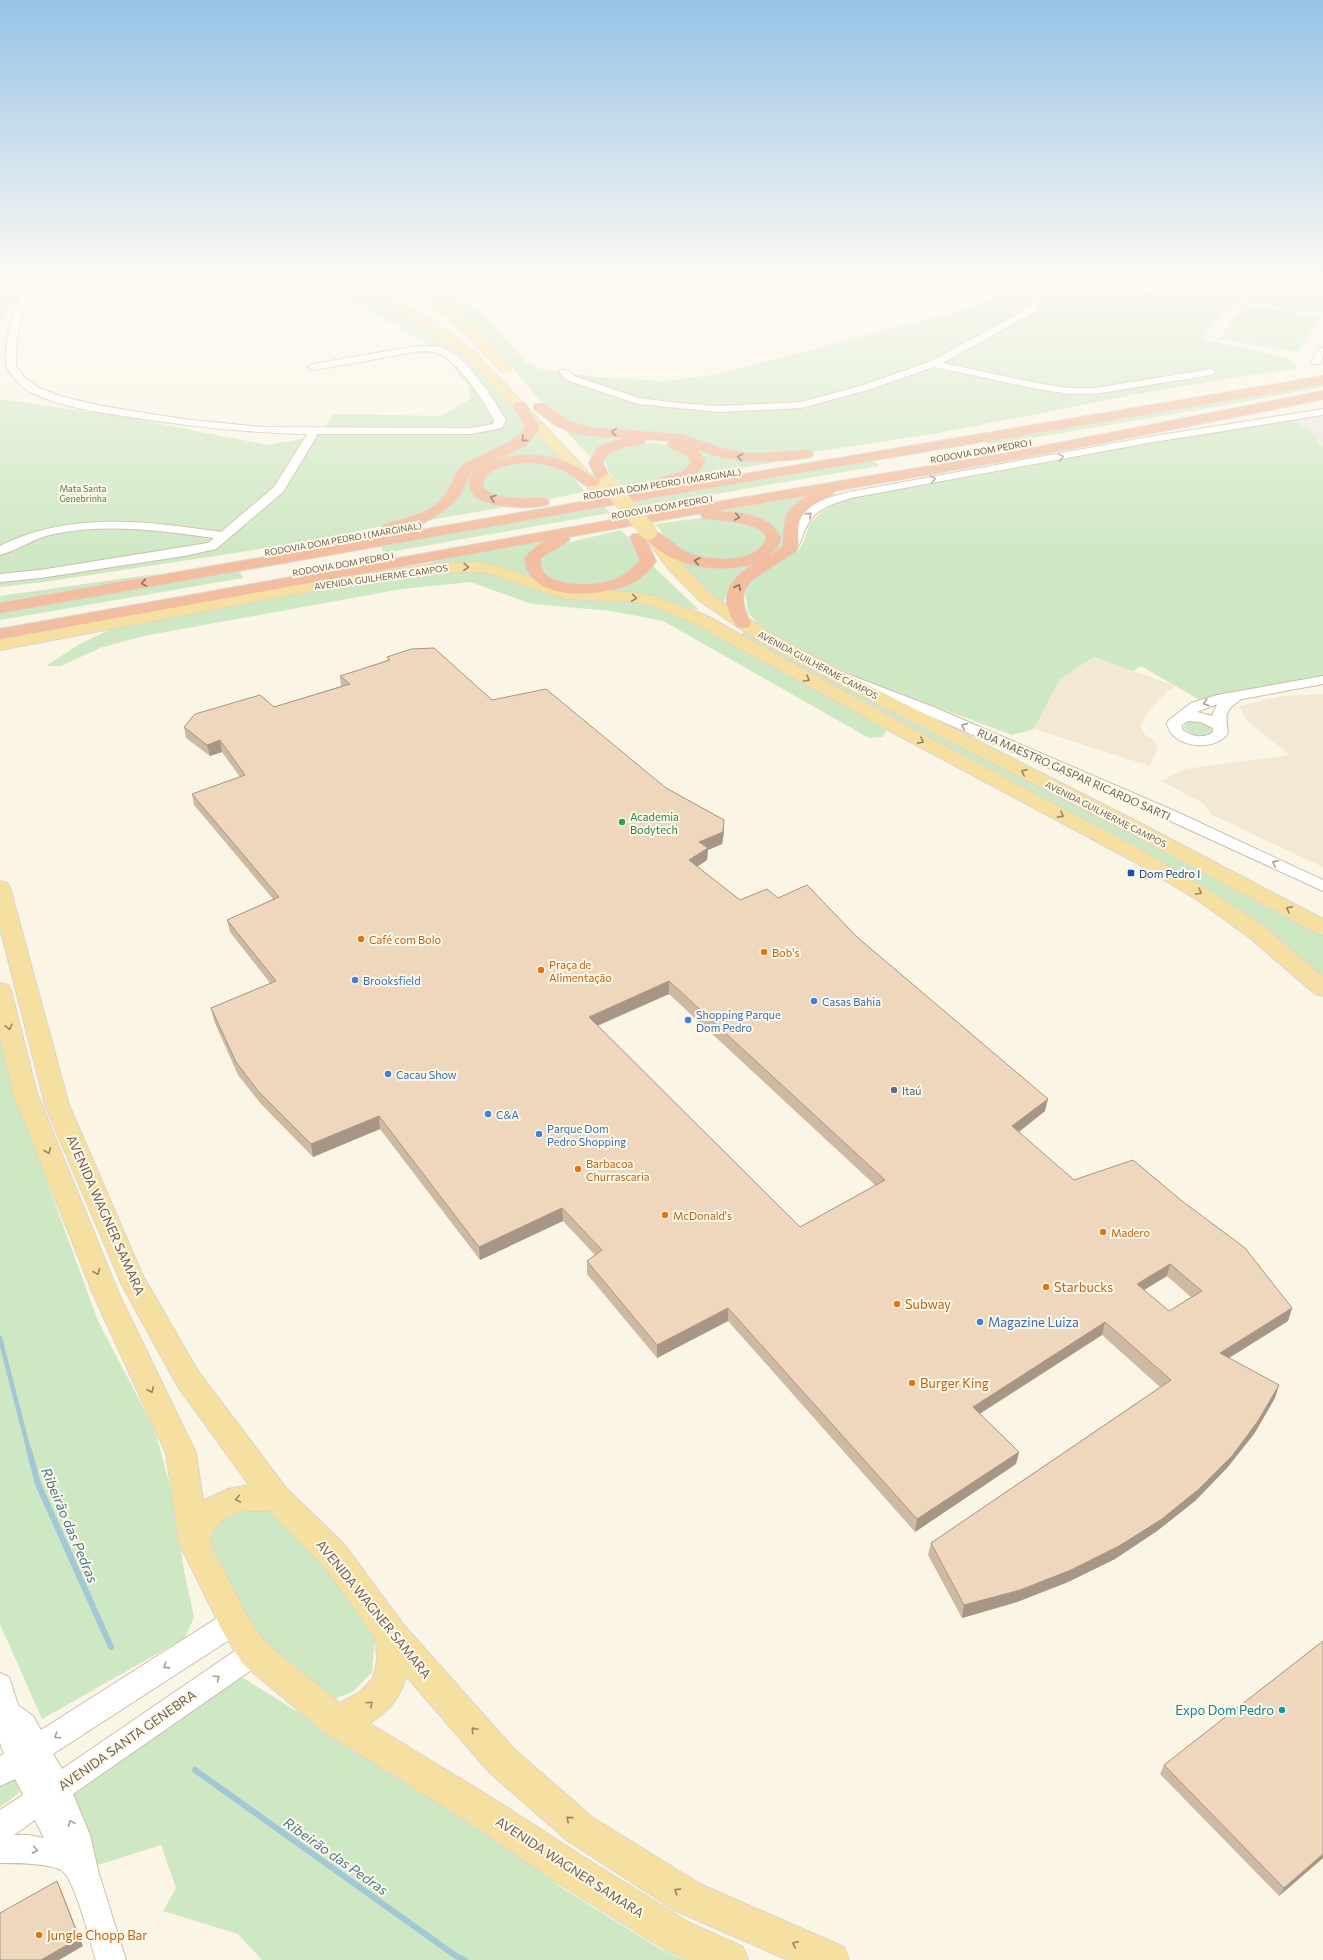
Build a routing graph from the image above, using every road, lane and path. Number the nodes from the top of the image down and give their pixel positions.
1 (16, 371) edge
2 (465, 371) edge
3 (490, 371) edge
4 (508, 371) edge
5 (912, 371) edge
6 (968, 371) edge
7 (1291, 371) edge
8 (564, 372) dead end
9 (1211, 372) dead end
10 (1269, 377) junction
11 (515, 379) dead end
12 (1323, 380) edge
13 (1323, 390) edge
14 (1323, 395) edge
15 (525, 401) junction
16 (1323, 402) edge
17 (540, 407) junction
18 (1323, 412) edge
19 (1022, 430) junction
20 (314, 431) junction
21 (1125, 435) junction
22 (918, 440) junction
23 (897, 476) junction
24 (599, 483) junction
25 (636, 488) junction
26 (573, 498) junction
27 (618, 524) junction
28 (646, 531) junction
29 (224, 536) junction
30 (791, 548) junction
31 (0, 551) edge
32 (241, 557) junction
33 (0, 578) edge
34 (109, 589) junction
35 (0, 594) edge
36 (0, 604) edge
37 (0, 608) edge
38 (743, 623) junction
39 (0, 624) edge
40 (0, 634) edge
41 (0, 646) edge
42 (773, 659) junction
43 (822, 669) junction
44 (1323, 680) edge
45 (1302, 684) junction
46 (1323, 686) edge
47 (1237, 696) junction
48 (1178, 719) junction
49 (1220, 727) junction
50 (1323, 886) edge
51 (0, 887) edge
52 (1323, 928) edge
53 (1323, 989) edge
54 (0, 990) edge
55 (276, 1498) junction
56 (194, 1543) junction
57 (234, 1622) junction
58 (392, 1635) junction
59 (254, 1653) junction
60 (0, 1686) edge
61 (336, 1721) junction
62 (5, 1727) edge
63 (19, 1761) edge
64 (49, 1794) junction
65 (0, 1827) edge
66 (0, 1849) edge
67 (76, 1866) junction
68 (111, 1960) edge
69 (730, 1960) edge
70 (831, 1960) edge

1 - 20 street
2 - 20 street
3 - 15 main road, AVENIDA GUILHERME CAMPOS
4 - 11 main road
5 - 8 street
6 - 9 street
7 - 10 highway, RODOVIA DOM PEDRO I (MARGINAL)
10 - 19 highway
10 - 22 highway, RODOVIA DOM PEDRO I (MARGINAL)
12 - 19 highway, RODOVIA DOM PEDRO I
13 - 39 highway, RODOVIA DOM PEDRO I
14 - 21 highway
15 - 17 main road, AVENIDA GUILHERME CAMPOS
15 - 24 main road, AVENIDA GUILHERME CAMPOS
15 -> 32 highway
16 - 21 highway
22 -> 17 highway
17 - 24 main road, AVENIDA GUILHERME CAMPOS
30 -> 18 street
19 -> 34 highway, RODOVIA DOM PEDRO I
20 - 29 street
21 - 23 highway
22 - 25 highway, RODOVIA DOM PEDRO I (MARGINAL)
23 - 28 highway
23 - 30 highway
24 - 25 highway
26 -> 24 highway
24 - 28 main road, AVENIDA GUILHERME CAMPOS
25 - 26 highway, RODOVIA DOM PEDRO I (MARGINAL)
26 - 32 highway, RODOVIA DOM PEDRO I (MARGINAL)
27 - 28 highway
27 - 28 highway
27 - 40 highway
28 -> 28 highway
28 - 38 main road, AVENIDA GUILHERME CAMPOS
28 - 42 main road, AVENIDA GUILHERME CAMPOS
29 - 31 street
29 - 33 street
38 -> 30 highway
32 - 35 highway, RODOVIA DOM PEDRO I (MARGINAL)
34 - 36 highway
34 - 37 highway, RODOVIA DOM PEDRO I
38 - 43 main road, AVENIDA GUILHERME CAMPOS
41 -> 42 main road, AVENIDA GUILHERME CAMPOS
42 -> 53 main road, AVENIDA GUILHERME CAMPOS
50 -> 43 street, RUA MAESTRO GASPAR RICARDO SARTI
52 -> 43 main road, AVENIDA GUILHERME CAMPOS
44 - 45 street
45 - 46 street
45 - 47 street
47 -> 48 street
47 - 49 street
48 - 49 street
48 - 49 street
51 - 55 main road, AVENIDA WAGNER SAMARA
54 -> 56 main road, AVENIDA WAGNER SAMARA
55 -> 56 main road
55 - 58 main road, AVENIDA WAGNER SAMARA
56 - 57 main road, AVENIDA WAGNER SAMARA
57 - 59 main road, AVENIDA WAGNER SAMARA
57 -> 63 street
61 -> 58 main road
70 -> 58 main road, AVENIDA WAGNER SAMARA
59 - 61 main road, AVENIDA WAGNER SAMARA
64 -> 59 street, AVENIDA SANTA GENEBRA
60 - 62 street
61 - 69 main road, AVENIDA WAGNER SAMARA
62 - 63 street
63 - 64 street
64 - 65 street, AVENIDA SANTA GENEBRA
64 - 67 street
66 -> 67 street
67 - 68 street

